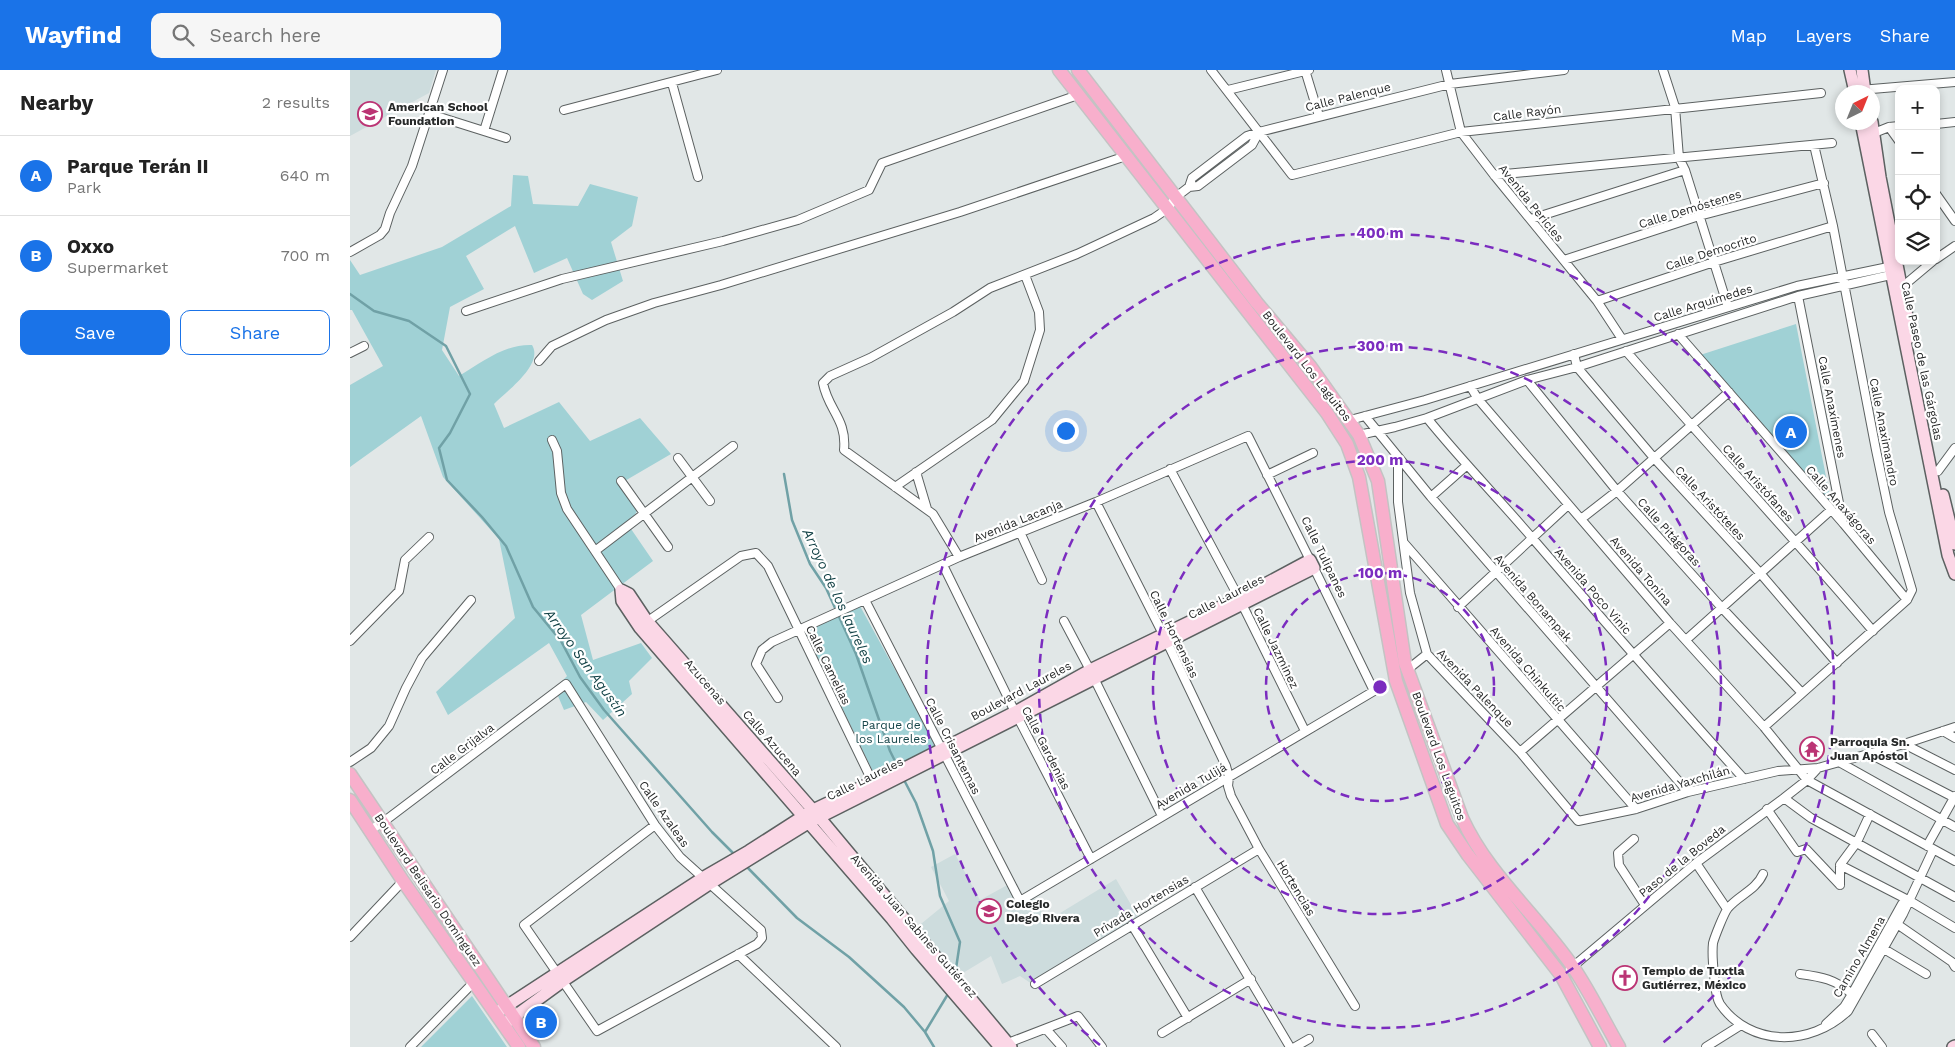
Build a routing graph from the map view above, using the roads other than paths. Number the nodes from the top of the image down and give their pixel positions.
1 (443, 70) edge
2 (503, 70) edge
3 (717, 70) edge
4 (1059, 70) edge
5 (1078, 70) edge
6 (1211, 70) edge
7 (1306, 70) edge
8 (1446, 70) edge
9 (1564, 70) edge
10 (1663, 70) edge
11 (1850, 70) edge
12 (1862, 70) edge
13 (672, 82) junction
14 (1955, 82) edge
15 (1450, 84) junction
16 (1857, 85) edge
17 (1861, 85) edge
18 (1880, 89) edge
19 (1228, 90) junction
20 (1822, 92) dead end
21 (1078, 95) junction
22 (1675, 107) junction
23 (564, 110) dead end
24 (430, 114) junction
25 (1319, 116) junction
26 (1955, 122) edge
27 (1940, 124) edge
28 (1895, 126) edge
29 (1889, 127) junction
30 (1880, 128) edge
31 (1862, 130) edge
32 (1873, 130) edge
33 (484, 131) junction
34 (1259, 132) junction
35 (1461, 132) junction
36 (1895, 135) edge
37 (506, 138) dead end
38 (1832, 143) dead end
39 (1814, 145) junction
40 (1126, 156) junction
41 (1679, 158) junction
42 (1685, 170) junction
43 (1494, 175) junction
44 (698, 177) dead end
45 (1824, 183) junction
46 (1176, 197) junction
47 (1940, 200) edge
48 (1167, 209) junction
49 (1699, 216) junction
50 (1530, 219) junction
51 (1955, 221) edge
52 (1833, 226) junction
53 (1955, 246) edge
54 (350, 252) edge
55 (1940, 256) edge
56 (1564, 260) junction
57 (1714, 262) junction
58 (1928, 265) edge
59 (1894, 270) junction
60 (1025, 275) junction
61 (1843, 276) junction
62 (1844, 286) junction
63 (1902, 287) junction
64 (1798, 296) junction
65 (1597, 301) junction
66 (1728, 306) junction
67 (466, 311) dead end
68 (1653, 330) junction
69 (1678, 334) junction
70 (1622, 339) junction
71 (1657, 341) junction
72 (364, 346) dead end
73 (1626, 351) junction
74 (350, 353) edge
75 (1574, 354) junction
76 (539, 361) dead end
77 (1577, 367) junction
78 (1527, 380) junction
79 (1470, 386) junction
80 (1729, 392) junction
81 (1478, 399) junction
82 (1365, 416) junction
83 (1427, 418) junction
84 (1350, 420) junction
85 (1691, 426) junction
86 (1378, 431) junction
87 (1359, 435) junction
88 (1248, 436) joint
89 (552, 440) dead end
90 (733, 446) dead end
91 (1955, 448) edge
92 (1313, 453) dead end
93 (678, 458) dead end
94 (1398, 458) junction
95 (1654, 458) junction
96 (1466, 466) junction
97 (1170, 469) junction
98 (1938, 470) junction
99 (916, 472) junction
100 (1268, 475) junction
101 (692, 477) junction
102 (621, 481) dead end
103 (895, 487) junction
104 (1617, 491) junction
105 (1431, 497) junction
106 (710, 501) dead end
107 (1096, 502) junction
108 (1568, 504) junction
109 (927, 509) junction
110 (1831, 510) junction
111 (644, 513) junction
112 (1581, 519) junction
113 (1843, 523) junction
114 (1020, 532) junction
115 (429, 537) dead end
116 (1532, 538) junction
117 (1796, 541) junction
118 (1404, 543) junction
119 (1955, 544) edge
120 (668, 547) dead end
121 (595, 551) junction
122 (959, 557) junction
123 (1374, 558) junction
124 (1390, 562) junction
125 (1312, 564) junction
126 (943, 565) junction
127 (1496, 571) junction
128 (1760, 573) junction
129 (1955, 574) edge
130 (1042, 580) dead end
131 (621, 590) joint
132 (471, 600) dead end
133 (865, 600) junction
134 (1907, 600) junction
135 (1240, 601) junction
136 (1458, 607) junction
137 (1722, 608) junction
138 (1064, 621) dead end
139 (1670, 623) junction
140 (644, 625) junction
141 (799, 630) junction
142 (1873, 631) junction
143 (1165, 638) junction
144 (1687, 639) junction
145 (350, 641) edge
146 (1427, 654) junction
147 (1633, 655) junction
148 (1837, 663) junction
149 (1407, 670) junction
150 (1092, 674) junction
151 (566, 684) joint
152 (1596, 688) junction
153 (1374, 691) joint
154 (1802, 693) junction
155 (778, 698) dead end
156 (1016, 715) junction
157 (1558, 720) junction
158 (1764, 727) junction
159 (1955, 727) edge
160 (1305, 731) junction
161 (1943, 732) junction
162 (1955, 738) edge
163 (1904, 744) junction
164 (943, 752) junction
165 (1520, 752) junction
166 (1870, 754) junction
167 (350, 762) edge
168 (1839, 762) junction
169 (1798, 768) junction
170 (1818, 768) junction
171 (1955, 770) edge
172 (350, 774) edge
173 (1229, 777) junction
174 (1744, 778) junction
175 (1807, 780) junction
176 (874, 785) junction
177 (1688, 792) junction
178 (1784, 798) junction
179 (1955, 798) edge
180 (350, 800) edge
181 (1636, 809) junction
182 (1767, 809) junction
183 (816, 813) junction
184 (1870, 814) junction
185 (1162, 816) junction
186 (805, 820) junction
187 (1942, 820) junction
188 (1578, 821) joint
189 (382, 823) junction
190 (655, 825) junction
191 (1955, 827) edge
192 (370, 830) junction
193 (1634, 840) dead end
194 (1856, 842) junction
195 (1930, 848) junction
196 (1259, 849) junction
197 (1091, 859) junction
198 (1955, 861) edge
199 (1696, 863) junction
200 (1840, 865) junction
201 (1763, 874) dead end
202 (1920, 876) junction
203 (708, 880) junction
204 (404, 881) junction
205 (1195, 886) junction
206 (1955, 896) edge
207 (1909, 898) junction
208 (1020, 901) joint
209 (1645, 905) junction
210 (1727, 908) junction
211 (1897, 924) junction
212 (1132, 925) junction
213 (1955, 928) edge
214 (350, 937) edge
215 (923, 949) junction
216 (1884, 949) junction
217 (738, 954) junction
218 (1573, 967) junction
219 (1955, 967) edge
220 (1800, 974) dead end
221 (1926, 974) dead end
222 (1561, 975) junction
223 (561, 977) junction
224 (1251, 979) junction
225 (474, 982) junction
226 (1035, 984) dead end
227 (1852, 994) junction
228 (1355, 1006) dead end
229 (502, 1010) junction
230 (1188, 1018) junction
231 (509, 1021) junction
232 (985, 1022) junction
233 (1739, 1026) junction
234 (1046, 1029) junction
235 (1162, 1032) dead end
236 (1872, 1034) dead end
237 (1309, 1038) dead end
238 (1006, 1046) edge
239 (1598, 1046) edge
240 (410, 1047) edge
241 (519, 1047) edge
242 (534, 1047) edge
243 (836, 1047) edge
244 (1062, 1047) edge
245 (1102, 1047) edge
246 (1290, 1047) edge
247 (1295, 1047) edge
248 (1618, 1047) edge
249 (1706, 1047) edge
250 (1882, 1047) edge

1 - 24 street
2 - 33 street
3 - 13 street
4 - 21 main road, Boulevard Los Laguitos
5 - 46 main road, Boulevard Los Laguitos
6 - 19 street
7 - 19 street
7 - 25 street
8 - 15 street, Avenida Pericles
9 - 15 street, Calle Palenque
10 - 22 street
11 - 16 street
12 - 17 street
13 - 23 street
13 - 44 street
14 - 18 street
15 - 25 street, Calle Palenque
15 - 35 street, Avenida Pericles
19 - 34 street
20 - 22 street, Calle Rayón
21 - 40 main road, Boulevard Los Laguitos
21 - 67 street
22 - 35 street, Calle Rayón
22 - 41 street
24 - 33 street
24 - 54 street
25 - 34 street, Calle Palenque
26 - 27 street
28 - 29 street
29 - 30 street
29 - 36 street
31 - 59 street, Calle Paseo de las Gárgolas
32 - 59 street, Calle Paseo de las Gárgolas
33 - 37 street
34 - 35 street, Calle Rayón
34 - 46 street
35 - 43 street, Avenida Pericles
38 - 39 street
39 - 41 street
39 - 45 street, Calle Anaximandro
40 - 48 main road, Boulevard Los Laguitos
40 - 76 street
41 - 42 street
41 - 43 street
42 - 49 street
42 - 50 street
43 - 50 street, Avenida Pericles
45 - 49 street, Calle Demóstenes
45 - 52 street, Calle Anaximandro
46 - 48 street
46 - 84 main road, Boulevard Los Laguitos
47 - 51 street
48 - 60 street
48 - 123 main road, Boulevard Los Laguitos
49 - 56 street, Calle Demóstenes
49 - 57 street
50 - 56 street, Avenida Pericles
52 - 57 street, Calle Democrito
52 - 61 street, Calle Anaximandro
53 - 55 street
56 - 65 street, Avenida Pericles
57 - 65 street, Calle Democrito
57 - 66 street
58 - 63 street
59 - 61 street, Calle Arquímedes
59 - 62 street, Calle Arquímedes
59 - 63 street, Calle Paseo de las Gárgolas
59 - 129 street, Calle Paseo de las Gárgolas
60 - 99 street
60 - 103 street
61 - 62 street, Calle Anaximandro
61 - 66 street, Calle Arquímedes
62 - 64 street, Calle Arquímedes
62 - 134 street, Calle Anaximandro
63 - 98 street, Calle Paseo de las Gárgolas
64 - 69 street, Calle Arquímedes
64 - 113 street, Calle Anaxímenes
65 - 70 street, Avenida Pericles
66 - 68 street, Calle Arquímedes
68 - 70 street, Calle Arquímedes
68 - 71 street
69 - 71 street, Calle Arquímedes
69 - 80 street, Calle Anaxágoras
70 - 75 street, Calle Arquímedes
71 - 73 street, Calle Arquímedes
72 - 74 street
73 - 77 street, Calle Arquímedes
73 - 85 street, Calle Aristófanes
75 - 77 street, Calle Aristóteles
75 - 79 street, Calle Arquímedes
77 - 78 street, Calle Arquímedes
77 - 95 street, Calle Aristóteles
78 - 81 street, Calle Arquímedes
78 - 104 street, Calle Pitágoras
79 - 81 street, Avenida Tonina
79 - 82 street, Calle Arquímedes
80 - 85 street
80 - 110 street, Calle Anaxágoras
81 - 83 street, Calle Arquímedes
81 - 108 street, Avenida Tonina
82 - 84 street, Calle Arquímedes
82 - 86 street, Avenida Bonampak
83 - 86 street, Calle Arquímedes
83 - 96 street, Avenida Poco Vinic
84 - 87 main road, Boulevard Los Laguitos
85 - 95 street
85 - 117 street, Calle Aristófanes
86 - 87 street, Calle Arquímedes
86 - 94 street, Avenida Bonampak
87 - 124 main road, Boulevard Los Laguitos
88 - 97 street, Avenida Lacanja
88 - 100 street, Calle Tulipanes
89 - 121 street
90 - 101 street
91 - 98 street
92 - 100 street
93 - 101 street
94 - 105 street, Avenida Bonampak
94 - 118 street, Avenida Palenque
95 - 104 street
95 - 128 street, Calle Aristóteles
96 - 105 street
96 - 116 street, Avenida Poco Vinic
97 - 107 street, Avenida Lacanja
97 - 135 street, Calle Jazminez
98 - 119 street, Calle Paseo de las Gárgolas
99 - 103 street
99 - 109 street
100 - 125 street, Calle Tulipanes
101 - 106 street
101 - 111 street
102 - 111 street
103 - 109 street
104 - 112 street
104 - 137 street, Calle Pitágoras
105 - 127 street, Avenida Bonampak
107 - 114 street, Avenida Lacanja
107 - 143 street, Calle Hortensias
108 - 112 street, Avenida Tonina
108 - 116 street
109 - 122 street
110 - 113 street, Calle Anaxágoras
110 - 117 street
111 - 120 street
111 - 121 street
112 - 139 street, Avenida Tonina
113 - 134 street, Calle Anaxágoras
114 - 122 street, Avenida Lacanja
114 - 130 street
115 - 145 street
116 - 127 street
116 - 147 street, Avenida Poco Vinic
117 - 128 street
117 - 142 street, Calle Aristófanes
118 - 136 street, Avenida Chinkultic
118 - 146 street, Avenida Palenque
121 - 131 street
122 - 126 street, Avenida Lacanja
123 - 124 main road
123 - 222 main road, Boulevard Los Laguitos
124 - 149 main road, Boulevard Los Laguitos
125 - 135 street, Boulevard Laureles
125 - 153 street, Calle Tulipanes
126 - 133 street, Avenida Lacanja
126 - 156 street, Calle Gardenias
127 - 136 street
127 - 152 street, Avenida Bonampak
128 - 137 street
128 - 148 street, Calle Aristóteles
131 - 140 street, Calle Azucena
132 - 167 street
133 - 141 street, Avenida Lacanja
133 - 164 street, Calle Crisantemas
134 - 142 street
135 - 143 street, Boulevard Laureles
135 - 160 street, Calle Jazminez
136 - 157 street, Avenida Chinkultic
137 - 144 street
137 - 154 street, Calle Pitágoras
138 - 150 street
139 - 144 street, Avenida Tonina
139 - 147 street
140 - 141 street, Calle Camelias
140 - 183 street, Calle Azucena
140 - 186 street, Azucenas
141 - 155 street, Avenida Lacanja
141 - 176 street, Calle Camelias
142 - 148 street
143 - 150 street, Boulevard Laureles
143 - 173 street, Calle Hortensias
144 - 158 street, Avenida Tonina
146 - 149 street
146 - 165 street, Avenida Palenque
147 - 152 street
147 - 174 street, Avenida Poco Vinic
148 - 154 street
149 - 218 main road, Boulevard Los Laguitos
150 - 156 street, Boulevard Laureles
150 - 185 street
151 - 189 street, Calle Grijalva
151 - 190 street, Calle Azaleas
152 - 157 street
152 - 177 street, Avenida Bonampak
153 - 160 street, Avenida Tulijá
154 - 158 street
156 - 164 street, Boulevard Laureles
156 - 197 street, Calle Gardenias
157 - 165 street
157 - 181 street, Avenida Chinkultic
158 - 169 street, Avenida Tonina
159 - 161 street, Avenida Yaxchilán
160 - 173 street, Avenida Tulijá
161 - 162 street
161 - 163 street, Avenida Yaxchilán
163 - 166 street, Avenida Yaxchilán
163 - 171 street
164 - 176 street, Boulevard Laureles
164 - 208 street, Calle Crisantemas
165 - 188 street, Avenida Palenque
166 - 168 street, Avenida Yaxchilán
166 - 179 street
168 - 170 street, Avenida Yaxchilán
168 - 187 street
169 - 170 street, Avenida Yaxchilán
169 - 174 street, Avenida Yaxchilán
169 - 175 street
170 - 175 street, Paso de la Boveda
172 - 189 main road, Boulevard Belisario Domínguez
173 - 185 street, Avenida Tulijá
173 - 196 street, Hortencias
174 - 177 street, Avenida Yaxchilán
175 - 178 street, Paso de la Boveda
175 - 184 street
176 - 183 street, Boulevard Laureles
177 - 181 street, Avenida Yaxchilán
178 - 182 street, Paso de la Boveda
178 - 194 street
179 - 187 street
180 - 192 main road, Boulevard Belisario Domínguez
181 - 188 street, Avenida Yaxchilán
182 - 199 street, Paso de la Boveda
182 - 200 street
183 - 186 street, Boulevard Laureles
183 - 215 street, Calle Azucena
184 - 194 street
184 - 195 street
185 - 197 street, Avenida Tulijá
186 - 203 street, Boulevard Laureles
186 - 215 street, Avenida Juan Sabines Gutiérrez
187 - 191 street
187 - 195 street
189 - 192 street, Calle Grijalva
189 - 229 main road, Boulevard Belisario Domínguez
190 - 203 street, Calle Azaleas
190 - 223 street
192 - 204 main road, Boulevard Belisario Domínguez
193 - 209 street
194 - 200 street
194 - 202 street
195 - 198 street
195 - 202 street
196 - 205 street, Privada Hortensias
196 - 228 street, Hortencias
197 - 208 street, Avenida Tulijá
199 - 209 street, Paso de la Boveda
199 - 210 street
200 - 207 street
201 - 210 street
202 - 206 street
202 - 207 street
203 - 217 street, Calle Azaleas
203 - 223 street
204 - 214 street
204 - 225 main road, Boulevard Belisario Domínguez
205 - 212 street, Privada Hortensias
205 - 224 street
207 - 211 street, Camino Almena
207 - 213 street
207 - 227 street, Camino Almena
209 - 218 street, Paso de la Boveda
210 - 233 street
211 - 216 street, Camino Almena
211 - 219 street, Camino Almena
212 - 226 street, Privada Hortensias
212 - 230 street
215 - 232 street, Avenida Juan Sabines Gutiérrez
215 - 232 street
216 - 221 street
216 - 233 street, Camino Almena
217 - 223 street
217 - 243 street
218 - 222 street, Paso de la Boveda
218 - 248 main road, Boulevard Los Laguitos
220 - 227 street
222 - 239 main road, Boulevard Los Laguitos
223 - 229 street
223 - 231 street
224 - 230 street
224 - 246 street
225 - 229 main road, Boulevard Belisario Domínguez
225 - 240 street
227 - 233 street, Camino Almena
229 - 231 main road
230 - 235 street
231 - 241 main road
231 - 242 main road
232 - 238 street
233 - 249 street
234 - 238 street
234 - 244 street
234 - 245 street
236 - 250 street
237 - 247 street

